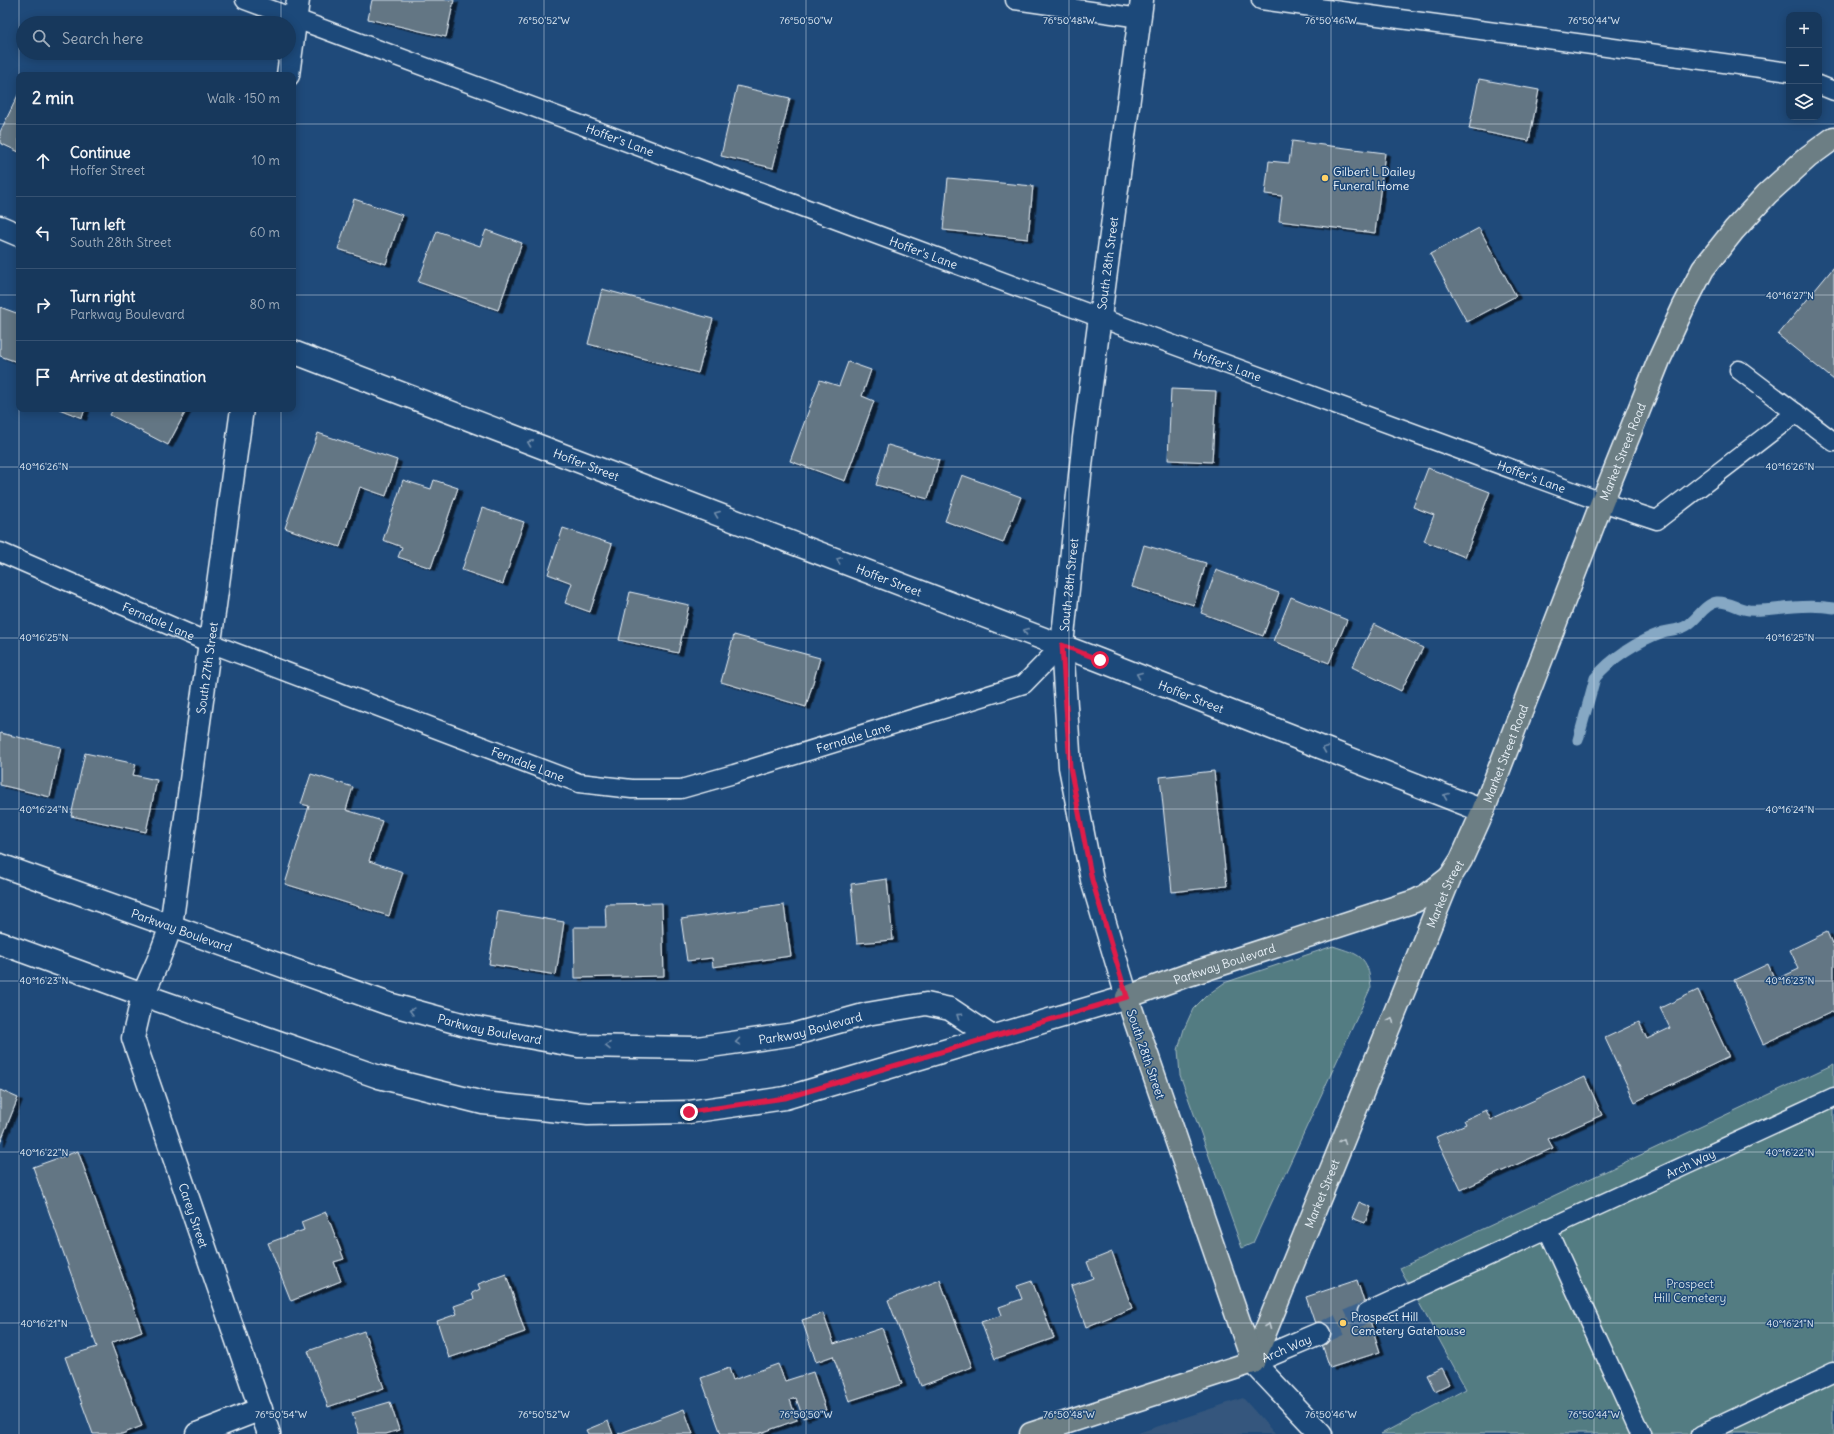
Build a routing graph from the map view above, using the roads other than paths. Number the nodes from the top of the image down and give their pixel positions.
1 (245, 0) edge
2 (1015, 0) edge
3 (1261, 0) edge
4 (1141, 9) edge
5 (297, 10) edge
6 (290, 60) edge
7 (288, 72) edge
8 (1786, 72) edge
9 (1822, 86) edge
10 (1834, 91) edge
11 (1834, 138) edge
12 (0, 227) edge
13 (16, 234) edge
14 (1100, 317) junction
15 (296, 353) edge
16 (1739, 370) dead end
17 (242, 412) edge
18 (1796, 413) junction
19 (1834, 442) edge
20 (1602, 502) junction
21 (0, 552) edge
22 (210, 643) junction
23 (1062, 645) junction
24 (1483, 811) junction
25 (0, 865) edge
26 (1450, 877) junction
27 (170, 926) junction
28 (0, 943) edge
29 (143, 995) junction
30 (1127, 997) junction
31 (992, 1037) junction
32 (1834, 1097) edge
33 (1546, 1228) junction
34 (1367, 1312) tunnel mouth
35 (1319, 1334) tunnel mouth
36 (1253, 1362) junction
37 (1834, 1372) edge
38 (261, 1409) junction
39 (197, 1434) edge
40 (269, 1434) edge
41 (1032, 1434) edge
42 (1321, 1434) edge
43 (1641, 1434) edge
44 (1703, 1434) edge

1 - 5 lane, Hoffer's Lane
2 - 4 lane
3 - 8 lane
4 - 14 street, South 28th Street
5 - 14 lane, Hoffer's Lane
6 - 7 street
9 - 10 lane
11 - 20 main road, Market Street Road
12 - 13 street
14 - 20 lane, Hoffer's Lane
14 - 23 street, South 28th Street
23 -> 15 street, Hoffer Street
16 - 18 lane
17 - 22 street, South 27th Street
18 - 19 lane
18 - 20 lane, Hoffer's Lane
20 - 24 main road, Market Street Road
21 - 22 lane, Ferndale Lane
22 - 23 lane, Ferndale Lane
22 - 27 street, South 27th Street
24 -> 23 street, Hoffer Street
23 - 30 street, South 28th Street
24 - 26 main road, Market Street
25 - 27 street, Parkway Boulevard
26 - 30 main road, Parkway Boulevard
36 -> 26 main road, Market Street
27 - 29 street, South 27th Street
31 -> 27 street, Parkway Boulevard
28 - 29 street, Parkway Boulevard
29 - 31 street, Parkway Boulevard
29 - 38 street, Carey Street
30 - 31 street, Parkway Boulevard
30 - 36 main road, South 28th Street
32 - 33 lane, Arch Way
33 - 34 lane, Arch Way
33 - 43 lane
35 - 36 street, Arch Way
36 - 41 main road
36 - 42 street
37 - 44 lane
38 - 39 street
38 - 40 street, Carey Street

